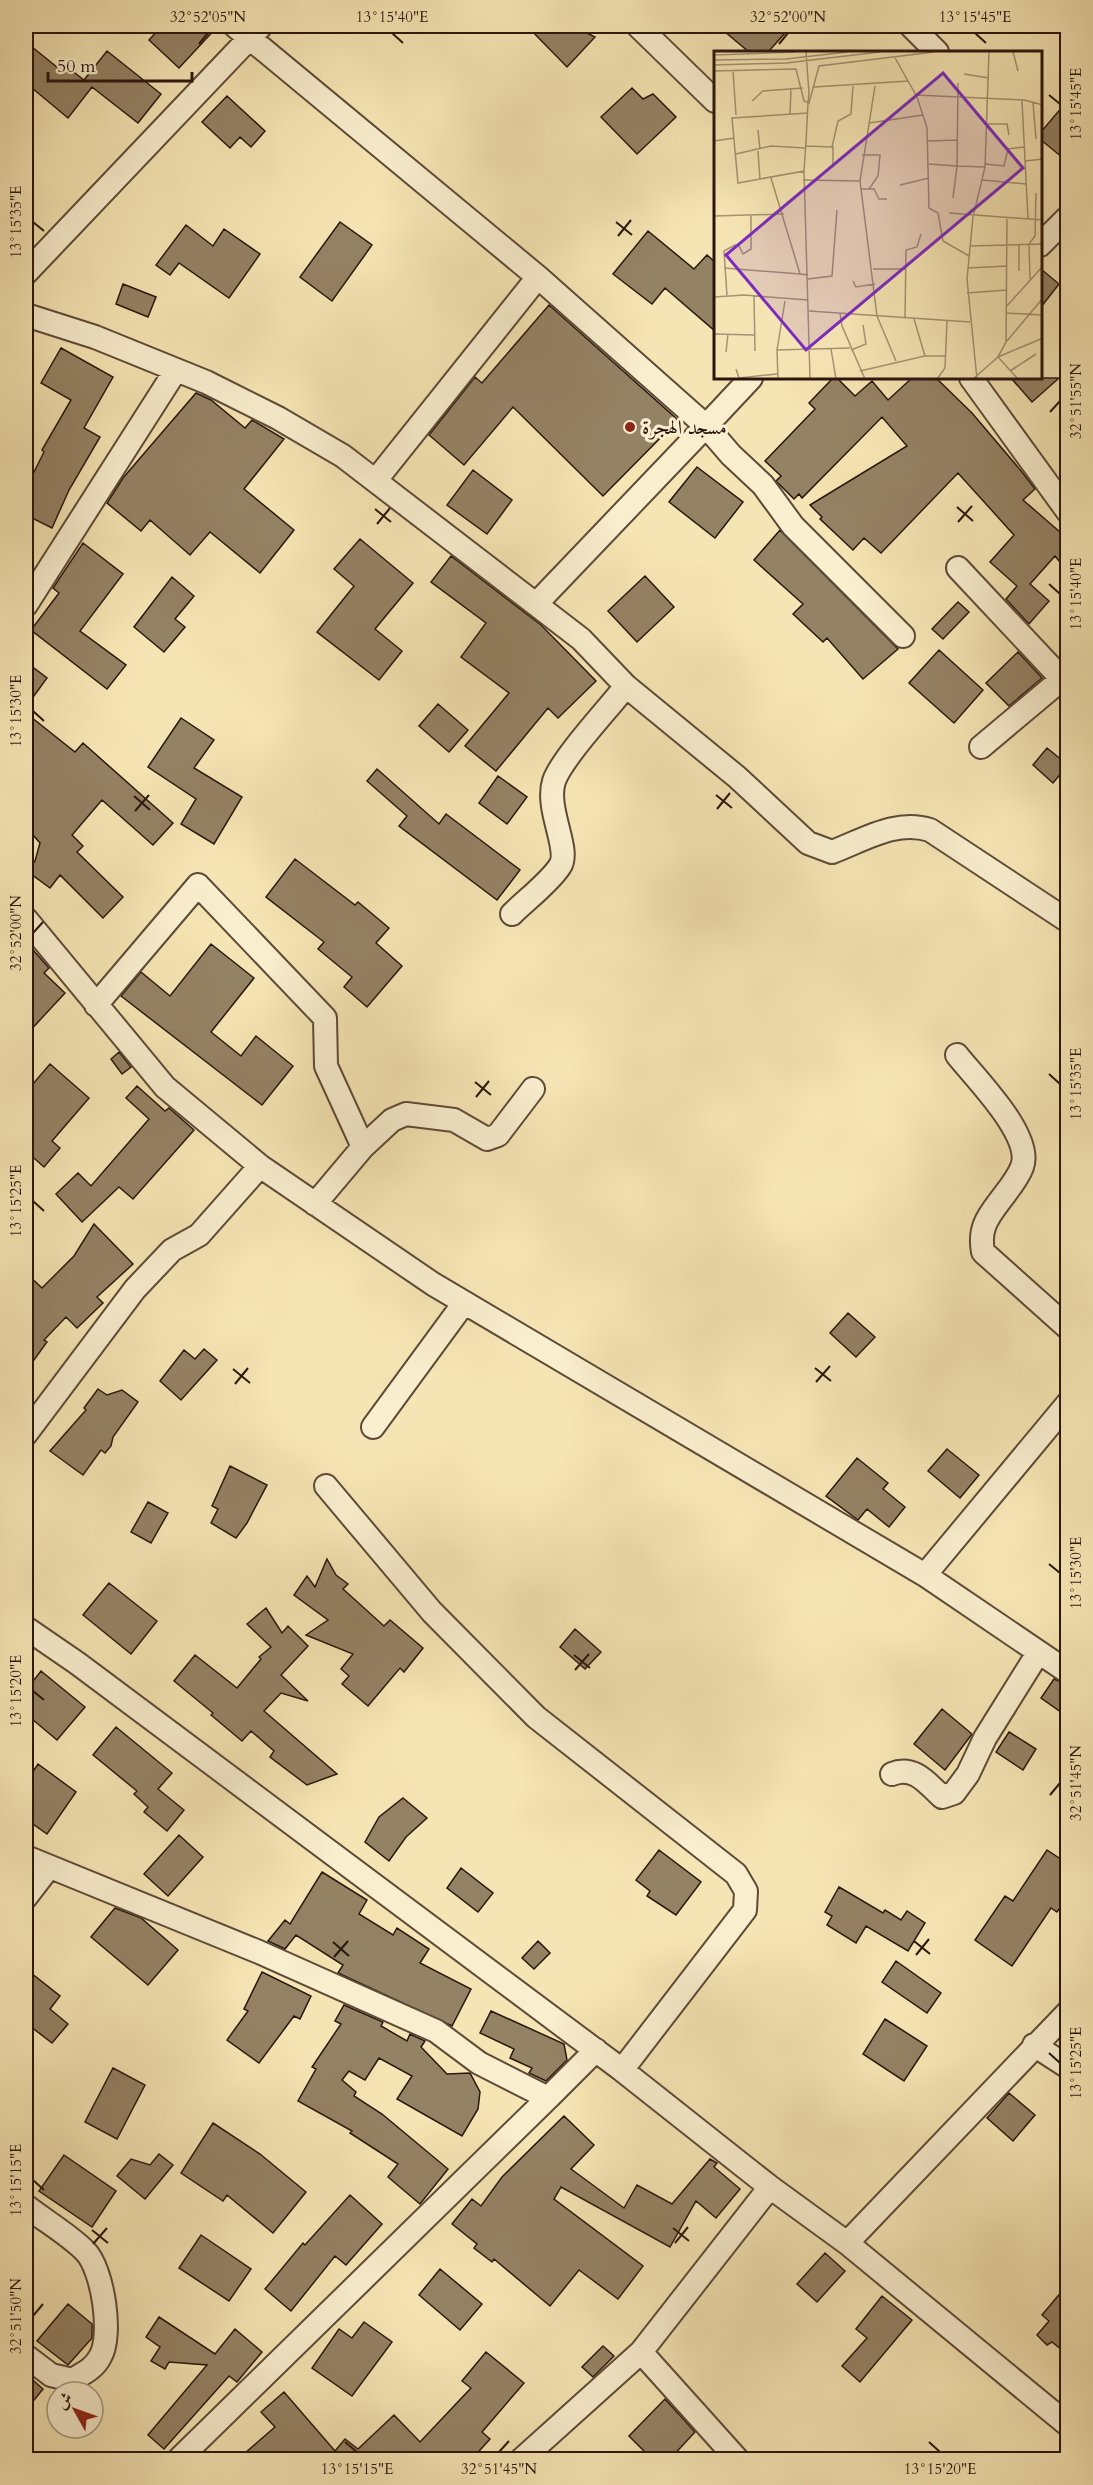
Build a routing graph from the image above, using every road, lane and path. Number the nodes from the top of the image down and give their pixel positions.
1 (638, 26) edge
2 (911, 26) edge
3 (249, 30) edge
4 (936, 51) edge
5 (714, 100) edge
6 (1068, 217) edge
7 (1042, 244) edge
8 (26, 273) edge
9 (538, 277) junction
10 (26, 315) edge
11 (176, 370) junction
12 (749, 380) edge
13 (972, 380) edge
14 (706, 426) junction
15 (376, 480) junction
16 (1068, 512) edge
17 (957, 568) dead end
18 (537, 603) junction
19 (26, 605) edge
20 (903, 636) dead end
21 (1065, 676) edge
22 (626, 686) junction
23 (981, 747) dead end
24 (512, 914) dead end
25 (26, 919) edge
26 (1068, 921) edge
27 (96, 1005) junction
28 (957, 1055) dead end
29 (533, 1089) dead end
30 (363, 1147) junction
31 (260, 1166) junction
32 (315, 1204) junction
33 (464, 1303) junction
34 (1068, 1328) edge
35 (1068, 1402) edge
36 (373, 1427) dead end
37 (26, 1434) edge
38 (326, 1486) dead end
39 (925, 1575) junction
40 (26, 1628) edge
41 (1038, 1653) junction
42 (1068, 1672) edge
43 (892, 1773) dead end
44 (26, 1857) edge
45 (49, 1866) junction
46 (26, 1897) edge
47 (1068, 2012) edge
48 (1034, 2045) junction
49 (596, 2050) junction
50 (1068, 2067) edge
51 (622, 2070) junction
52 (548, 2098) junction
53 (770, 2187) junction
54 (26, 2206) edge
55 (847, 2243) junction
56 (641, 2352) junction
57 (26, 2356) edge
58 (1068, 2425) edge
59 (178, 2460) edge
60 (520, 2460) edge
61 (738, 2460) edge

1 - 5 street
2 - 4 street
3 - 8 street
3 - 9 street
6 - 7 street
9 - 14 street
9 - 15 street
10 - 11 street
11 - 15 street
11 - 19 street
12 - 14 street
13 - 16 street
14 - 18 street
14 - 20 street
15 - 18 street
17 - 21 street
18 - 22 street
21 - 23 street
22 - 24 street
22 - 26 street
25 - 27 street
27 - 30 street
27 - 31 street
28 - 34 street
29 - 30 street
30 - 32 street
31 - 32 street
31 - 37 street
32 - 33 street
33 - 36 street
33 - 39 street
35 - 39 street
38 - 51 street
39 - 41 street
40 - 49 street
41 - 42 street
41 - 43 street
44 - 45 street
45 - 46 street
45 - 52 street
47 - 48 street
48 - 50 street
48 - 55 street
49 - 51 street
49 - 52 street
51 - 53 street
52 - 59 street
53 - 55 street
53 - 56 street
54 - 57 street
55 - 58 street
56 - 60 street
56 - 61 street

